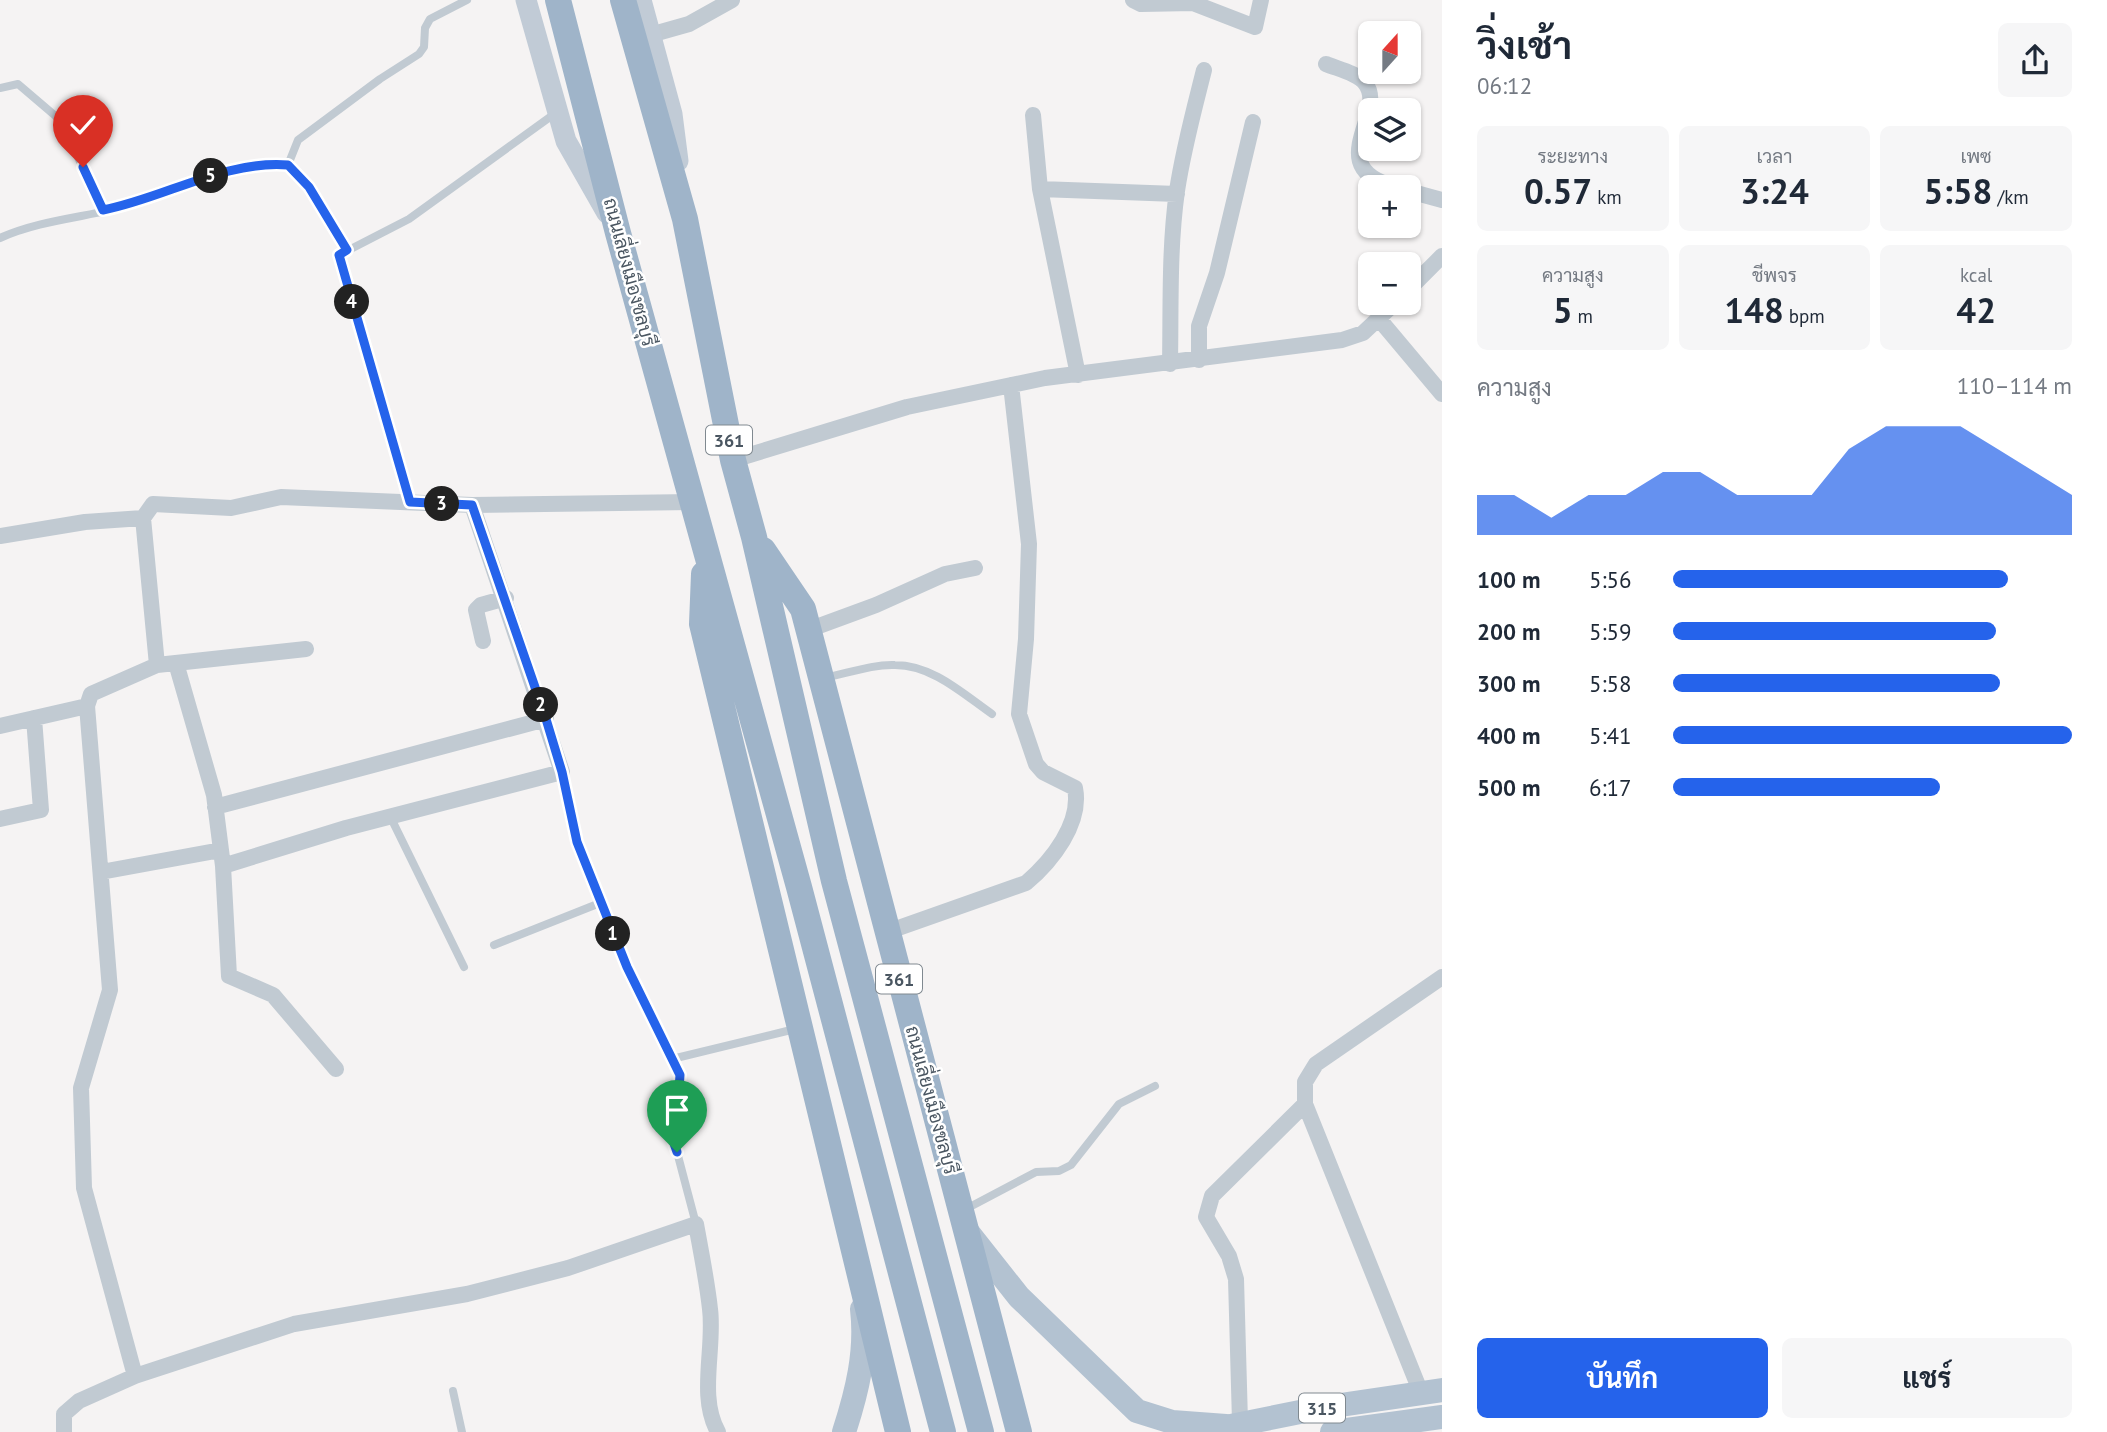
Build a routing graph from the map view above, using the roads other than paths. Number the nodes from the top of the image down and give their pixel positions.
1 (467, 0) edge
2 (526, 0) edge
3 (558, 0) edge
4 (623, 0) edge
5 (641, 0) edge
6 (732, 0) edge
7 (1133, 0) edge
8 (1261, 0) edge
9 (650, 35) junction
10 (1326, 64) dead end
11 (1205, 70) dead end
12 (0, 88) edge
13 (556, 112) junction
14 (1033, 115) dead end
15 (1253, 122) dead end
16 (288, 165) junction
17 (1369, 175) edge
18 (1040, 189) junction
19 (1177, 194) junction
20 (1421, 194) edge
21 (1442, 200) edge
22 (103, 210) junction
23 (685, 219) junction
24 (618, 233) junction
25 (0, 239) edge
26 (347, 250) junction
27 (1442, 256) edge
28 (1421, 277) edge
29 (1383, 315) edge
30 (1379, 319) junction
31 (1199, 359) junction
32 (1170, 364) junction
33 (1078, 375) junction
34 (1011, 386) junction
35 (1442, 394) edge
36 (733, 460) junction
37 (410, 502) junction
38 (693, 502) junction
39 (472, 505) junction
40 (142, 517) junction
41 (0, 536) edge
42 (754, 537) junction
43 (704, 544) junction
44 (975, 568) dead end
45 (506, 598) junction
46 (808, 630) junction
47 (483, 641) dead end
48 (306, 649) dead end
49 (176, 663) junction
50 (157, 665) junction
51 (821, 679) junction
52 (87, 706) junction
53 (992, 714) dead end
54 (34, 718) junction
55 (546, 719) junction
56 (0, 726) edge
57 (562, 772) junction
58 (215, 807) junction
59 (390, 816) junction
60 (0, 820) edge
61 (221, 850) junction
62 (223, 866) junction
63 (101, 873) junction
64 (600, 903) junction
65 (887, 932) junction
66 (494, 945) dead end
67 (464, 967) dead end
68 (1442, 977) edge
69 (801, 1027) junction
70 (672, 1059) junction
71 (336, 1069) dead end
72 (1155, 1086) dead end
73 (1305, 1104) junction
74 (964, 1221) junction
75 (696, 1223) junction
76 (858, 1267) junction
77 (135, 1376) junction
78 (453, 1391) dead end
79 (1432, 1391) edge
80 (1442, 1417) edge
81 (1016, 1421) edge
82 (1223, 1427) edge
83 (1413, 1427) edge
84 (899, 1431) edge
85 (64, 1432) edge
86 (463, 1432) edge
87 (718, 1432) edge
88 (844, 1432) edge
89 (943, 1432) edge
90 (981, 1432) edge
91 (991, 1432) edge
92 (1332, 1432) edge

1 - 16 lane
2 - 13 main road, 361
3 - 24 highway, ถนนเลี่ยงเมืองชลบุรี / 361
4 - 23 highway, ถนนเลี่ยงเมืองชลบุรี / 361
5 - 9 main road, 361
6 - 9 street
7 - 8 street
9 - 23 main road, 361
10 - 17 street
11 - 19 street
12 - 22 lane
13 - 24 main road, 361
13 - 26 lane
14 - 18 street
15 - 31 street
16 - 22 lane
16 - 26 lane
18 - 19 street
18 - 33 street
19 - 32 street
20 - 21 street
22 - 25 lane
23 - 36 highway, ถนนเลี่ยงเมืองชลบุรี / 361
24 - 38 highway, ถนนเลี่ยงเมืองชลบุรี / 361
26 - 37 lane
27 - 28 street
29 - 30 street
30 - 31 street
30 - 35 street
31 - 32 street
32 - 33 street
33 - 34 street
34 - 36 street
34 - 65 street
36 - 42 highway, ถนนเลี่ยงเมืองชลบุรี / 361
37 - 39 street
37 - 40 street
38 - 39 street
38 - 43 highway, ถนนเลี่ยงเมืองชลบุรี / 361
39 - 45 street
40 - 41 street
40 - 50 street
42 - 46 highway, ถนนเลี่ยงเมืองชลบุรี / 361
42 - 90 highway, ถนนเลี่ยงเมืองชลบุรี / 361
43 - 69 highway, ถนนเลี่ยงเมืองชลบุรี / 361
43 - 89 highway, ถนนเลี่ยงเมืองชลบุรี / 361
44 - 46 street
45 - 47 street
45 - 55 street
46 - 51 highway, ถนนเลี่ยงเมืองชลบุรี / 361
48 - 49 street
49 - 50 street
49 - 58 street
50 - 52 street
51 - 53 lane
51 - 65 highway, ถนนเลี่ยงเมืองชลบุรี / 361
52 - 54 street
52 - 63 street
54 - 56 street
54 - 60 street
55 - 57 street
55 - 58 street
57 - 59 street
57 - 64 lane
58 - 61 street
59 - 62 street
59 - 67 lane
61 - 62 street
61 - 63 street
62 - 71 street
63 - 77 street
64 - 66 lane
64 - 70 lane
65 - 74 highway, ถนนเลี่ยงเมืองชลบุรี / 361
68 - 73 street
69 - 70 lane
69 - 76 highway, ถนนเลี่ยงเมืองชลบุรี / 361
70 - 75 lane
72 - 74 lane
73 - 79 street
73 - 82 street
74 - 81 highway, ถนนเลี่ยงเมืองชลบุรี / 361
74 - 82 main road
75 - 77 street
75 - 87 street
76 - 84 highway, ถนนเลี่ยงเมืองชลบุรี / 361
76 - 88 main road
77 - 85 street
78 - 86 lane
79 - 82 main road, 315
80 - 83 main road, 315
81 - 91 highway
83 - 92 main road, 315

